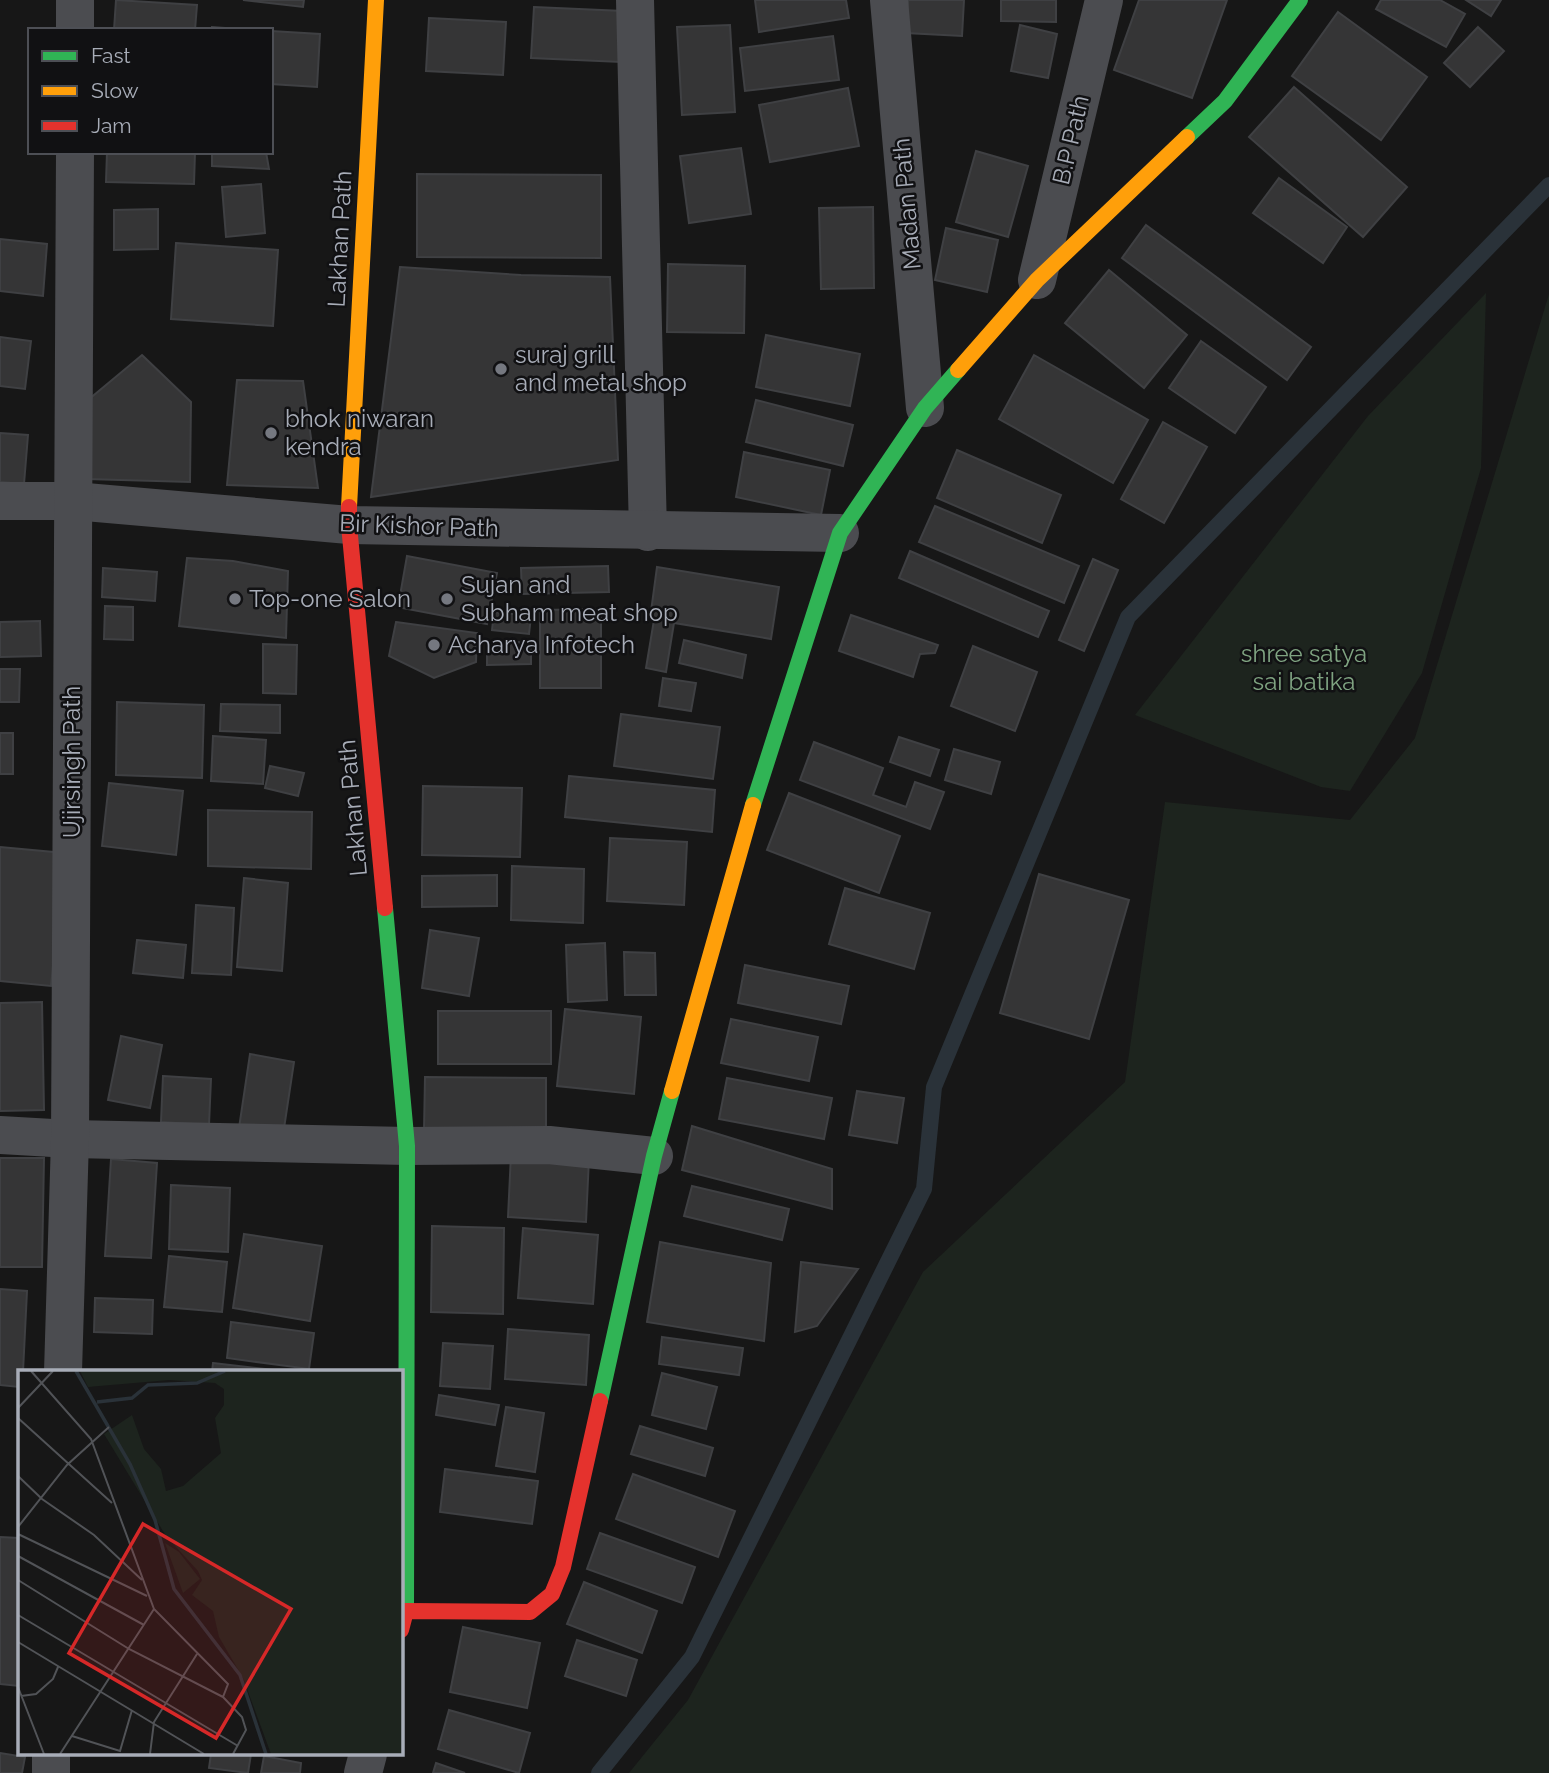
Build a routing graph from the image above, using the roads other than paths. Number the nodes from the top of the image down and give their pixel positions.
1 (75, 0) edge
2 (376, 0) edge
3 (635, 0) edge
4 (889, 0) edge
5 (1104, 0) edge
6 (1300, 0) edge
7 (75, 28) edge
8 (75, 154) edge
9 (1037, 280) junction
10 (925, 408) junction
11 (0, 501) edge
12 (74, 501) junction
13 (349, 526) junction
14 (648, 532) junction
15 (840, 533) junction
16 (0, 1135) edge
17 (70, 1139) junction
18 (407, 1146) junction
19 (654, 1156) junction
20 (63, 1370) edge
21 (406, 1611) junction
22 (402, 1626) edge
23 (367, 1756) edge
24 (363, 1773) edge

1 - 7 street
2 - 13 street, Lakhan Path
3 - 14 street
4 - 10 street, Madan Path
5 - 9 street, B.P Path
6 - 9 street
8 - 12 street, Ujirsingh Path
9 - 10 street
10 - 15 street
11 - 12 street, Bir Kishor Path
12 - 13 street, Bir Kishor Path
12 - 17 street, Ujirsingh Path
13 - 14 street, Bir Kishor Path
13 - 18 street, Lakhan Path
14 - 15 street, Bir Kishor Path
15 - 19 street
16 - 17 street
17 - 18 street
17 - 20 street, Ujirsingh Path
18 - 19 street
18 - 21 street, Lakhan Path
19 - 21 street
21 - 22 street, Lakhan Path
23 - 24 street

